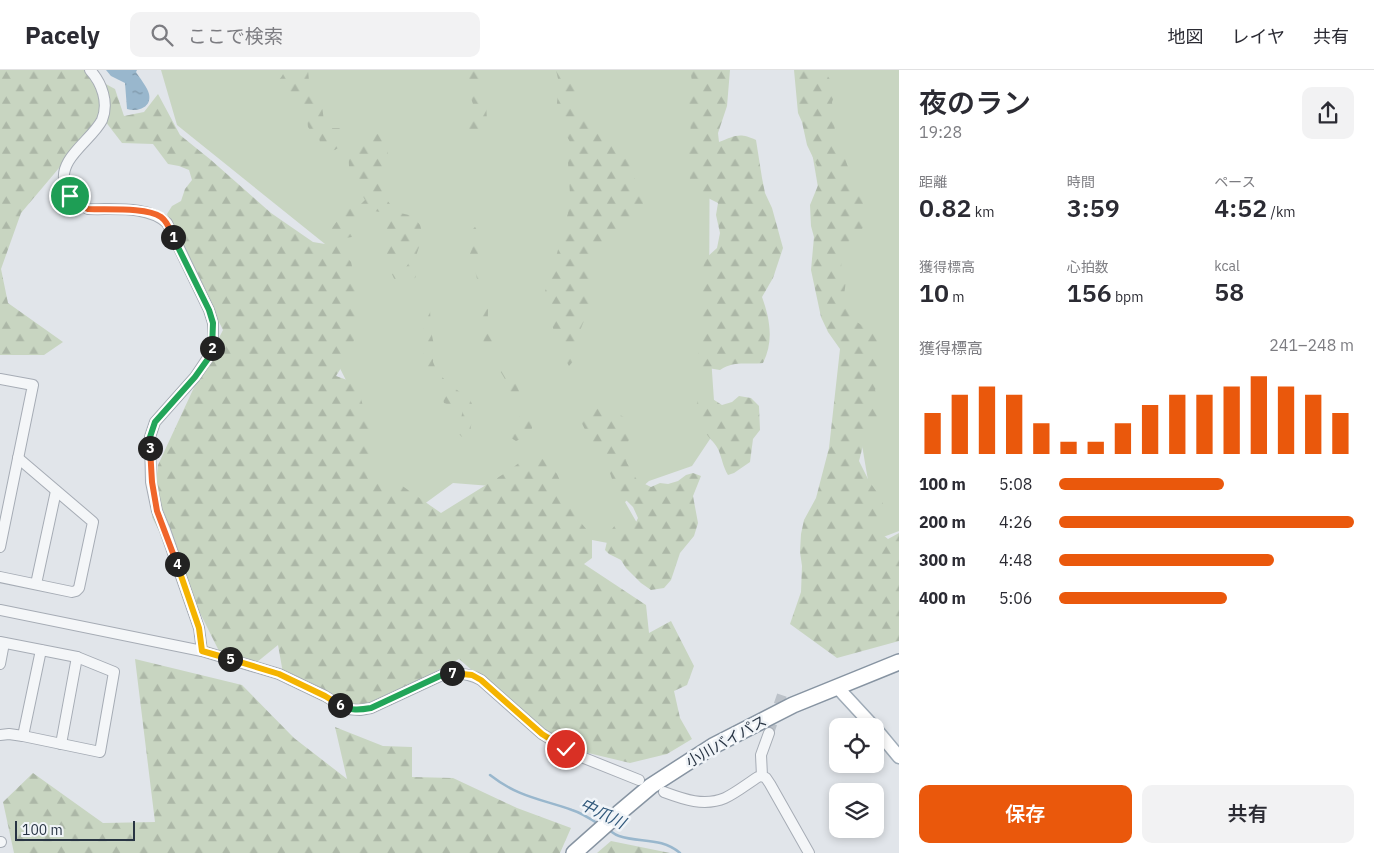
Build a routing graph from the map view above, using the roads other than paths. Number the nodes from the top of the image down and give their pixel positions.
1 (90, 70) edge
2 (0, 379) edge
3 (18, 458) junction
4 (56, 490) junction
5 (4, 511) edge
6 (0, 547) edge
7 (0, 577) edge
8 (36, 584) junction
9 (0, 610) edge
10 (2, 642) edge
11 (41, 650) junction
12 (202, 651) junction
13 (77, 657) junction
14 (899, 662) edge
15 (0, 664) edge
16 (837, 687) junction
17 (866, 718) edge
18 (769, 734) tunnel mouth
19 (0, 735) edge
20 (23, 736) junction
21 (884, 739) edge
22 (61, 744) junction
23 (899, 756) edge
24 (762, 776) junction
25 (639, 780) dead end
26 (664, 792) dead end
27 (574, 853) edge
28 (809, 853) edge

1 - 12 street
2 - 3 street
3 - 4 street
3 - 5 street
4 - 8 street
4 - 8 street
5 - 6 street
7 - 8 street
9 - 12 street
10 - 11 street
10 - 15 street
11 - 13 street
11 - 20 street
12 - 25 street
13 - 22 street
13 - 22 street
14 - 16 highway, 小川バイパス
16 - 17 main road
16 - 27 highway, 小川バイパス
18 - 24 street
19 - 20 street
20 - 22 street
21 - 23 main road
24 - 26 street
24 - 28 street

